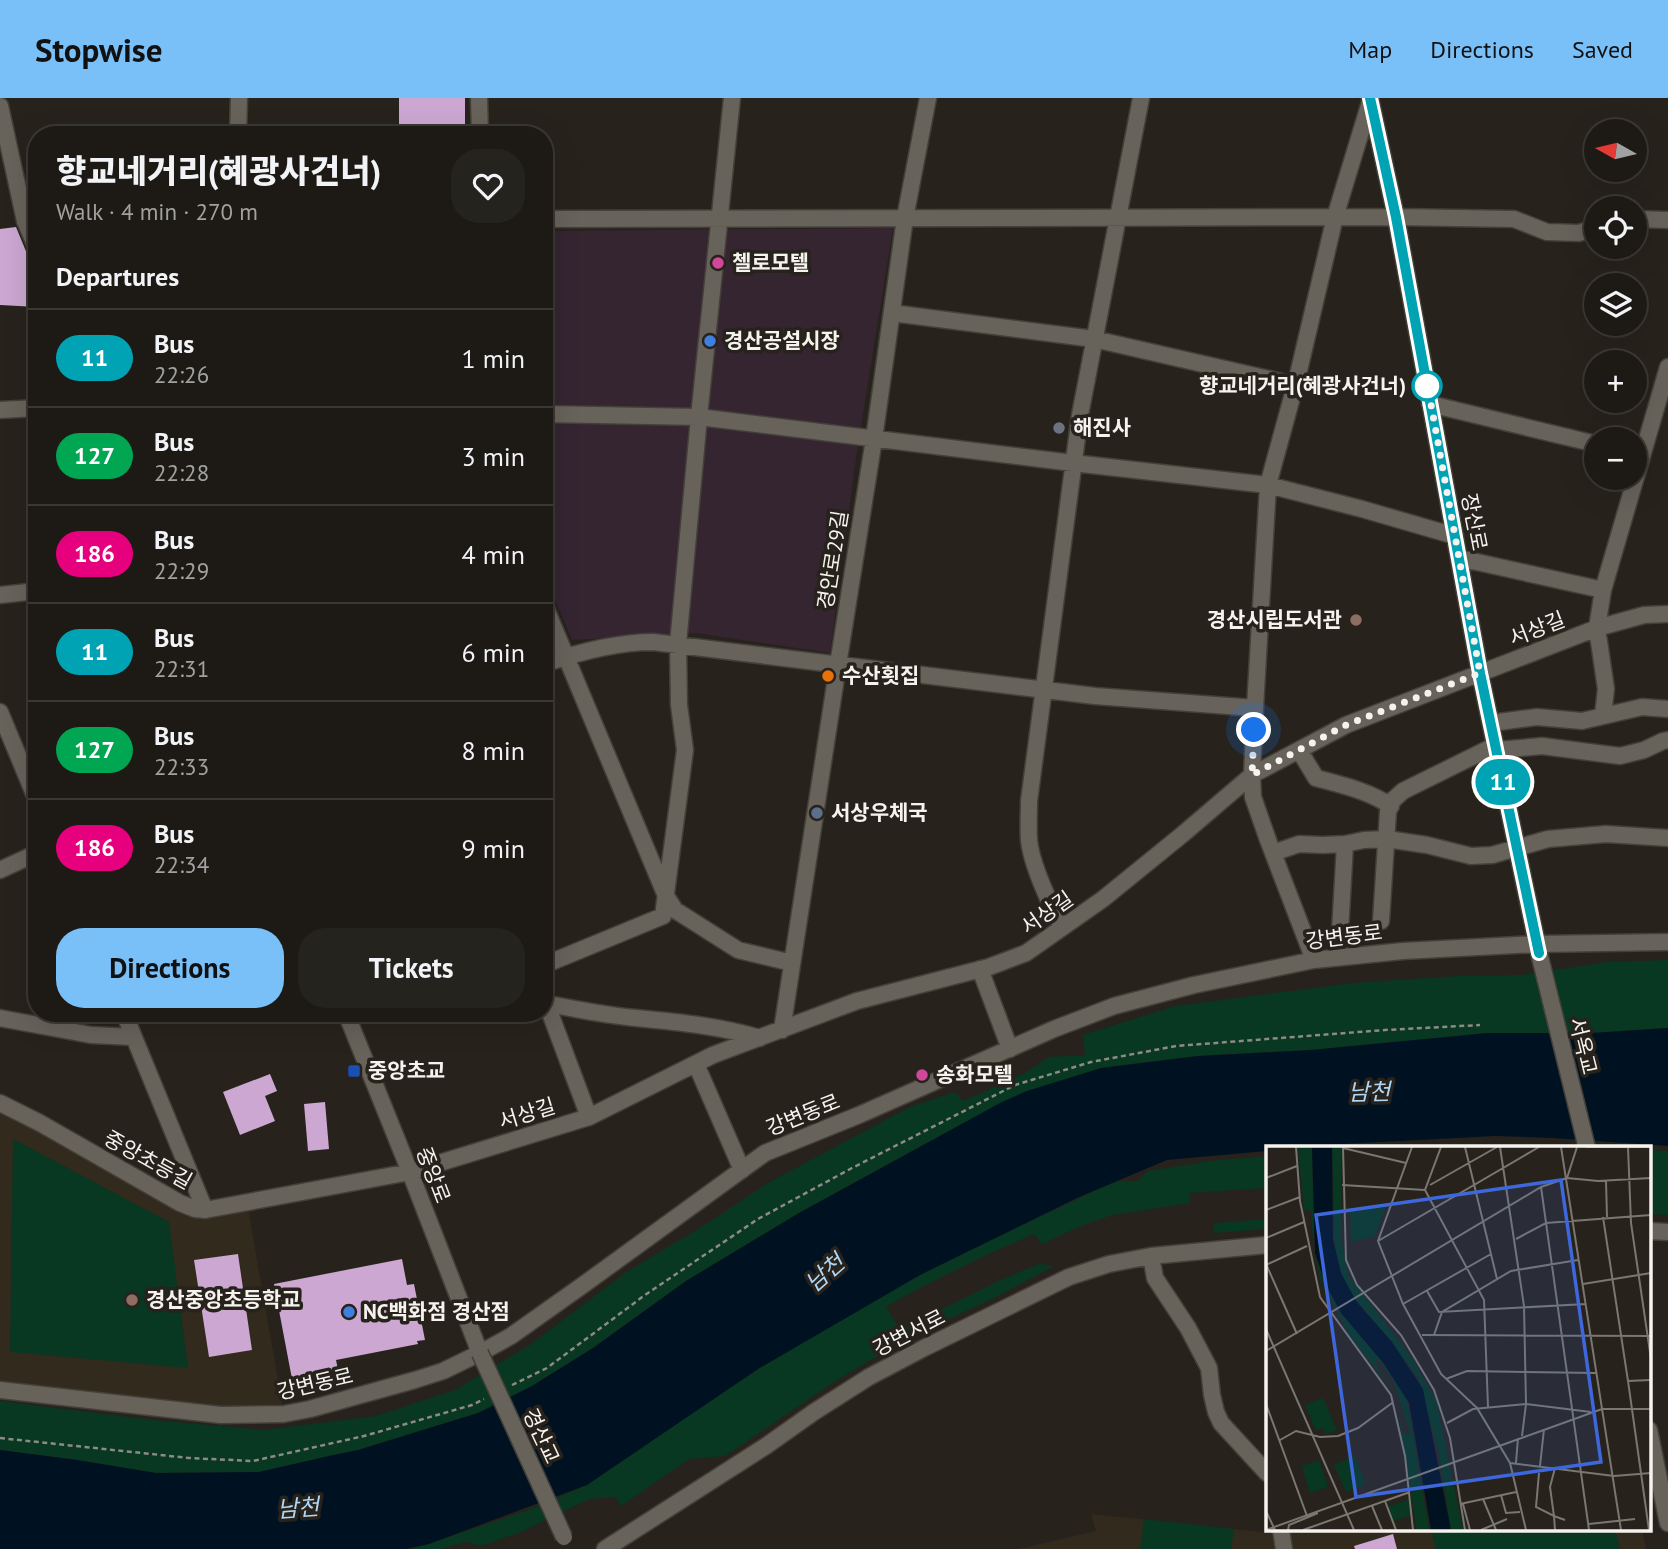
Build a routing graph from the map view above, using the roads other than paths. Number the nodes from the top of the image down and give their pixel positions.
1 (239, 98) edge
2 (479, 98) edge
3 (732, 98) edge
4 (928, 98) edge
5 (1140, 98) edge
6 (1370, 99) edge
7 (0, 106) edge
8 (238, 126) edge
9 (480, 126) edge
10 (28, 210) edge
11 (1335, 217) junction
12 (1396, 217) junction
13 (905, 218) junction
14 (1117, 218) junction
15 (553, 219) edge
16 (719, 219) junction
17 (1647, 219) edge
18 (1668, 220) edge
19 (1584, 231) edge
20 (892, 313) junction
21 (1094, 340) junction
22 (1667, 370) edge
23 (1295, 385) junction
24 (1430, 404) junction
25 (28, 408) edge
26 (0, 410) edge
27 (553, 414) edge
28 (699, 417) junction
29 (1647, 428) edge
30 (874, 439) junction
31 (1584, 441) edge
32 (1073, 463) junction
33 (1268, 485) junction
34 (1629, 490) edge
35 (1455, 536) junction
36 (1459, 558) junction
37 (1603, 590) junction
38 (28, 592) edge
39 (0, 595) edge
40 (1668, 614) edge
41 (553, 626) edge
42 (1597, 628) junction
43 (678, 644) junction
44 (566, 657) junction
45 (553, 661) edge
46 (838, 665) junction
47 (1480, 673) junction
48 (1044, 689) junction
49 (1255, 708) junction
50 (1668, 709) edge
51 (0, 712) edge
52 (1603, 715) junction
53 (1491, 723) junction
54 (1668, 740) edge
55 (1496, 748) junction
56 (1299, 750) junction
57 (1252, 775) junction
58 (28, 779) edge
59 (1391, 806) junction
60 (1668, 838) edge
61 (1387, 839) junction
62 (1345, 844) junction
63 (1517, 848) junction
64 (1273, 853) junction
65 (28, 857) edge
66 (0, 870) edge
67 (666, 896) junction
68 (1381, 921) dead end
69 (1062, 928) junction
70 (1340, 932) dead end
71 (1668, 942) edge
72 (1538, 948) junction
73 (1314, 960) junction
74 (553, 961) edge
75 (792, 963) junction
76 (980, 969) junction
77 (553, 1003) edge
78 (0, 1018) edge
79 (128, 1022) edge
80 (350, 1022) edge
81 (553, 1022) edge
82 (782, 1030) junction
83 (134, 1037) junction
84 (760, 1038) junction
85 (1010, 1049) junction
86 (696, 1064) junction
87 (0, 1103) edge
88 (589, 1117) junction
89 (1587, 1146) edge
90 (742, 1170) junction
91 (410, 1172) junction
92 (205, 1210) junction
93 (1650, 1231) edge
94 (1668, 1232) edge
95 (1266, 1245) edge
96 (1151, 1256) junction
97 (480, 1353) junction
98 (0, 1390) edge
99 (1650, 1435) edge
100 (1266, 1472) edge
101 (1668, 1523) edge
102 (567, 1543) edge
103 (605, 1549) edge

1 - 8 street
2 - 9 street
3 - 16 street
4 - 13 street, 경안로29길
5 - 14 street
6 - 11 street
6 - 12 street, 장산로
7 - 10 street
11 - 12 street
11 - 14 street
11 - 23 street
12 - 19 street
12 - 24 street, 장산로
13 - 14 street
13 - 16 street
13 - 20 street, 경안로29길
14 - 21 street
15 - 16 street
16 - 28 street
17 - 18 street
20 - 21 street
20 - 30 street, 경안로29길
21 - 23 street
21 - 32 street
22 - 29 street
23 - 33 street
24 - 31 street
24 - 35 street, 장산로
25 - 26 street
27 - 28 street
28 - 30 street
28 - 43 street
30 - 32 street
30 - 46 street, 경안로29길
32 - 33 street
32 - 48 street
33 - 35 street
33 - 49 street
34 - 37 street
35 - 36 street, 장산로
36 - 37 street
36 - 47 street, 장산로
37 - 42 street
38 - 39 street
40 - 42 street, 서상길
41 - 44 street
42 - 47 street, 서상길
42 - 52 street
43 - 44 street
43 - 46 street
43 - 67 street
44 - 45 street
44 - 67 street
46 - 48 street
46 - 75 street, 경안로29길
47 - 53 street, 장산로
47 - 56 street, 서상길
48 - 49 street
48 - 69 street
49 - 57 street
50 - 52 street
51 - 58 street
52 - 53 street
53 - 55 street, 장산로
54 - 55 street
55 - 59 street
55 - 63 street, 장산로
56 - 57 street, 서상길
56 - 59 street
57 - 64 street
57 - 69 street, 서상길
59 - 61 street
60 - 63 street
61 - 62 street
61 - 63 street
61 - 68 street
62 - 64 street
62 - 70 street
63 - 72 street, 장산로
64 - 73 street
65 - 66 street
67 - 74 street
67 - 75 street
69 - 76 street, 서상길
71 - 72 street, 강변동로
72 - 73 street, 강변동로
72 - 89 street, 서옥교
73 - 85 street, 강변동로
75 - 82 street, 경안로29길
76 - 82 street, 서상길
76 - 85 street
77 - 84 street
78 - 83 street
79 - 83 street
80 - 91 street, 중앙로
81 - 88 street
82 - 84 street, 서상길
83 - 92 street
84 - 86 street, 서상길
85 - 90 street, 강변동로
86 - 88 street, 서상길
86 - 90 street
87 - 92 street, 중앙초등길
88 - 91 street, 서상길
90 - 97 street, 강변동로
91 - 92 street, 중앙초등길
91 - 97 street, 중앙로
93 - 94 street
95 - 96 street, 강변서로
96 - 100 street
96 - 103 street, 강변서로
97 - 98 street, 강변동로
97 - 102 street, 경산교, bridge
99 - 101 street

